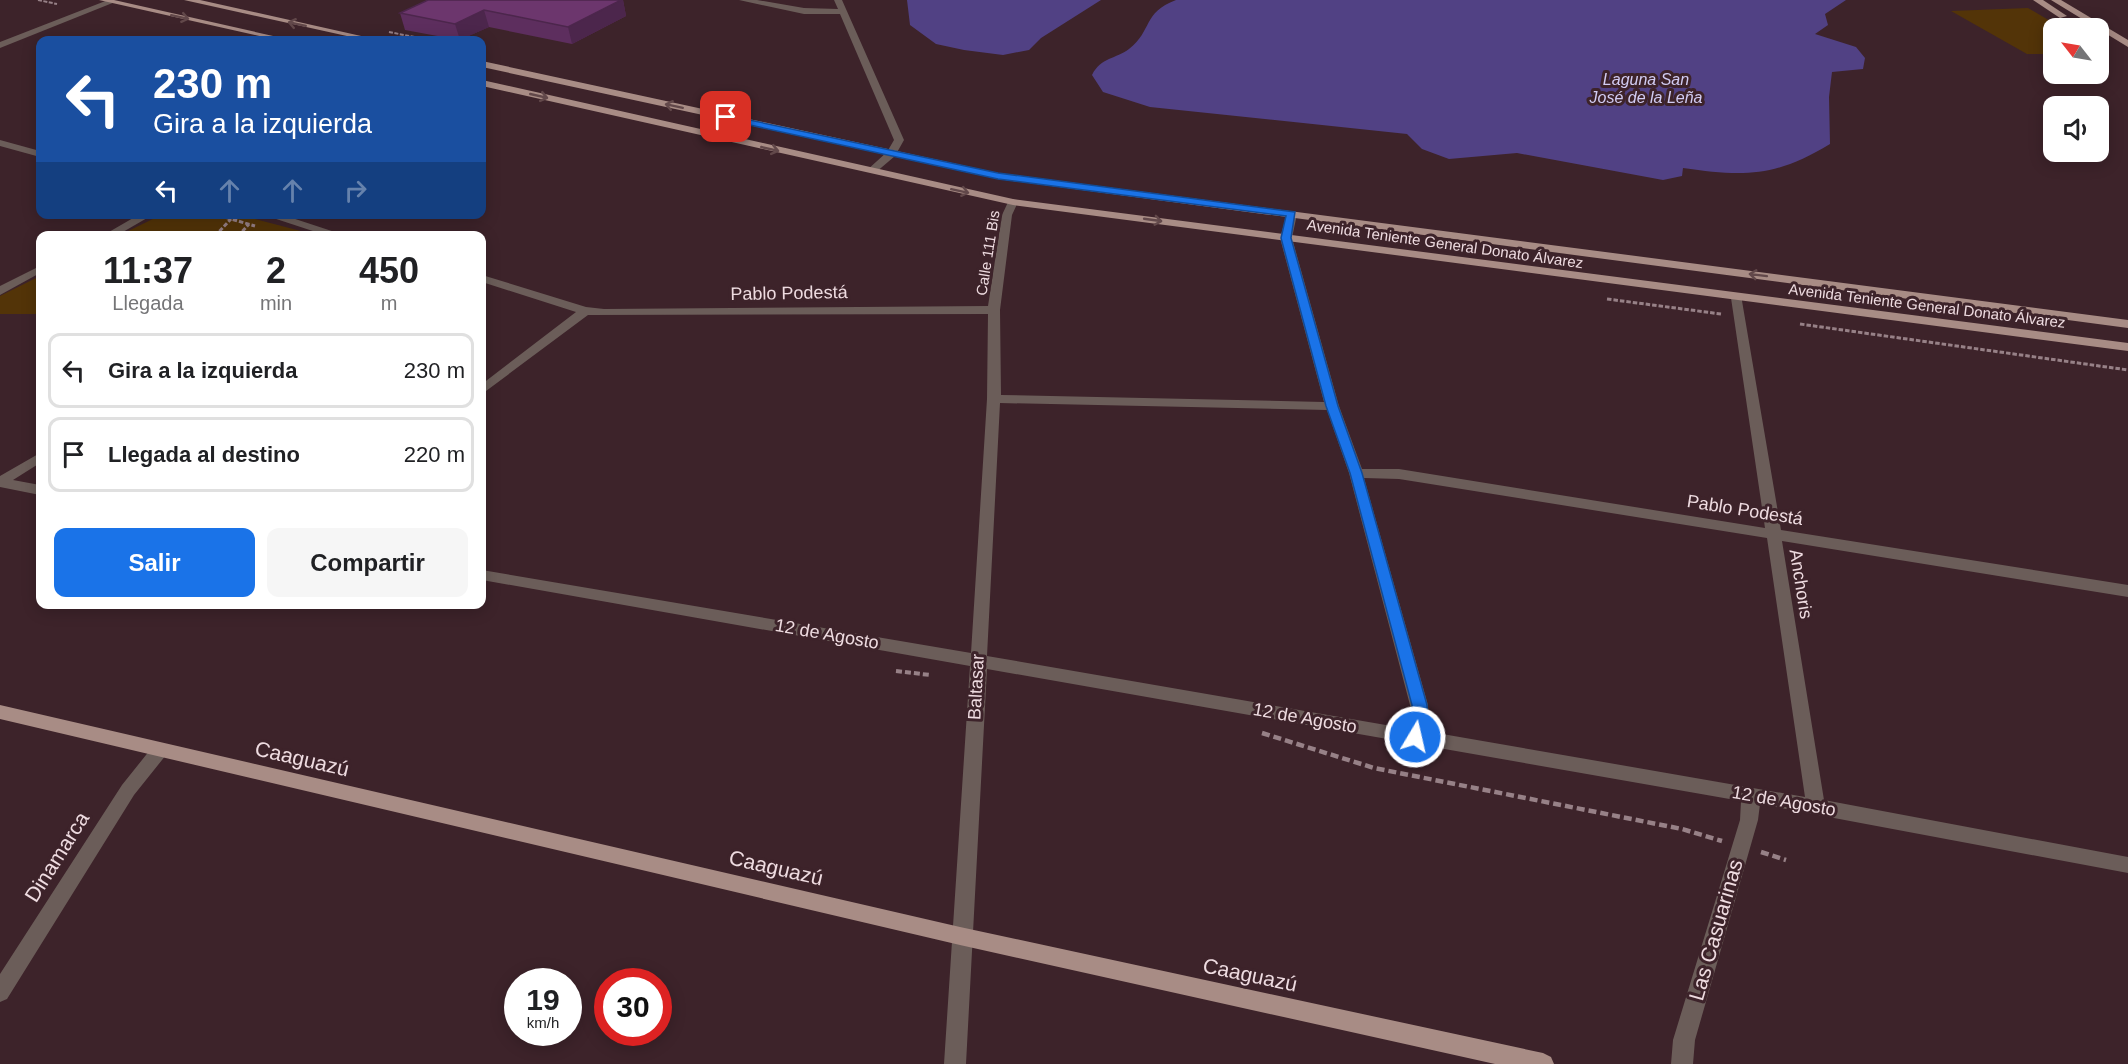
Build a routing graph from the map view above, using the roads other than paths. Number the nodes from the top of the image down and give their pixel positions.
1 (188, 0) edge
2 (743, 0) edge
3 (838, 0) edge
4 (2037, 0) edge
5 (2055, 0) edge
6 (107, 1) edge
7 (843, 12) junction
8 (2067, 18) edge
9 (269, 36) edge
10 (356, 36) edge
11 (2128, 44) edge
12 (0, 45) edge
13 (2109, 45) edge
14 (2128, 56) edge
15 (486, 65) edge
16 (486, 84) edge
17 (0, 143) edge
18 (36, 153) edge
19 (891, 154) junction
20 (871, 171) junction
21 (1013, 202) junction
22 (1292, 214) junction
23 (139, 219) edge
24 (283, 219) edge
25 (117, 231) edge
26 (325, 231) edge
27 (1286, 238) junction
28 (36, 271) edge
29 (486, 279) edge
30 (0, 291) edge
31 (1737, 298) junction
32 (994, 310) junction
33 (585, 311) junction
34 (2128, 324) edge
35 (2128, 347) edge
36 (486, 387) edge
37 (994, 399) junction
38 (1332, 406) junction
39 (36, 460) edge
40 (1356, 473) junction
41 (0, 482) edge
42 (36, 489) edge
43 (1773, 533) junction
44 (486, 576) edge
45 (2128, 591) edge
46 (978, 659) junction
47 (0, 712) edge
48 (1415, 737) junction
49 (160, 750) junction
50 (1750, 795) junction
51 (1816, 806) junction
52 (2128, 865) edge
53 (960, 936) junction
54 (0, 992) edge
55 (955, 1064) edge
56 (1543, 1064) edge
57 (1682, 1064) edge

10 -> 1 main road
2 - 7 street
3 - 7 street
4 - 8 main road
5 - 11 main road
6 -> 9 main road
6 - 12 street
7 - 19 street
13 - 14 main road
19 -> 15 main road, Avenida Teniente General Donato Álvarez
16 -> 20 main road, Avenida Teniente General Donato Álvarez
17 - 18 street
19 - 20 street
19 - 22 main road, Avenida Teniente General Donato Álvarez
20 -> 21 main road, Avenida Teniente General Donato Álvarez
21 -> 27 main road, Avenida Teniente General Donato Álvarez
21 - 32 street, Calle 111 Bis
22 - 27 street
34 -> 22 main road, Avenida Teniente General Donato Álvarez
23 - 25 street
24 - 26 street
27 - 31 main road, Avenida Teniente General Donato Álvarez
27 - 38 street
28 - 30 street
29 - 33 street, Pablo Podestá
31 - 35 main road, Avenida Teniente General Donato Álvarez
31 - 43 street, Anchoris
32 - 33 street, Pablo Podestá
32 - 37 street, Baltasar
33 - 36 street
37 - 38 street
37 - 46 street, Baltasar
38 - 40 street
39 - 41 street
40 - 43 street, Pablo Podestá
40 - 48 street
41 - 42 street
43 - 45 street, Pablo Podestá
43 - 51 street, Anchoris
44 - 46 street, 12 de Agosto
46 - 48 street, 12 de Agosto
46 - 53 street, Baltasar
47 - 49 main road, Caaguazú
48 - 50 street, 12 de Agosto
49 - 53 main road, Caaguazú
49 - 54 street, Dinamarca
50 - 51 street, 12 de Agosto
50 - 57 street, Las Casuarinas
51 - 52 street, 12 de Agosto
53 - 55 street, Baltasar
53 - 56 main road, Caaguazú

